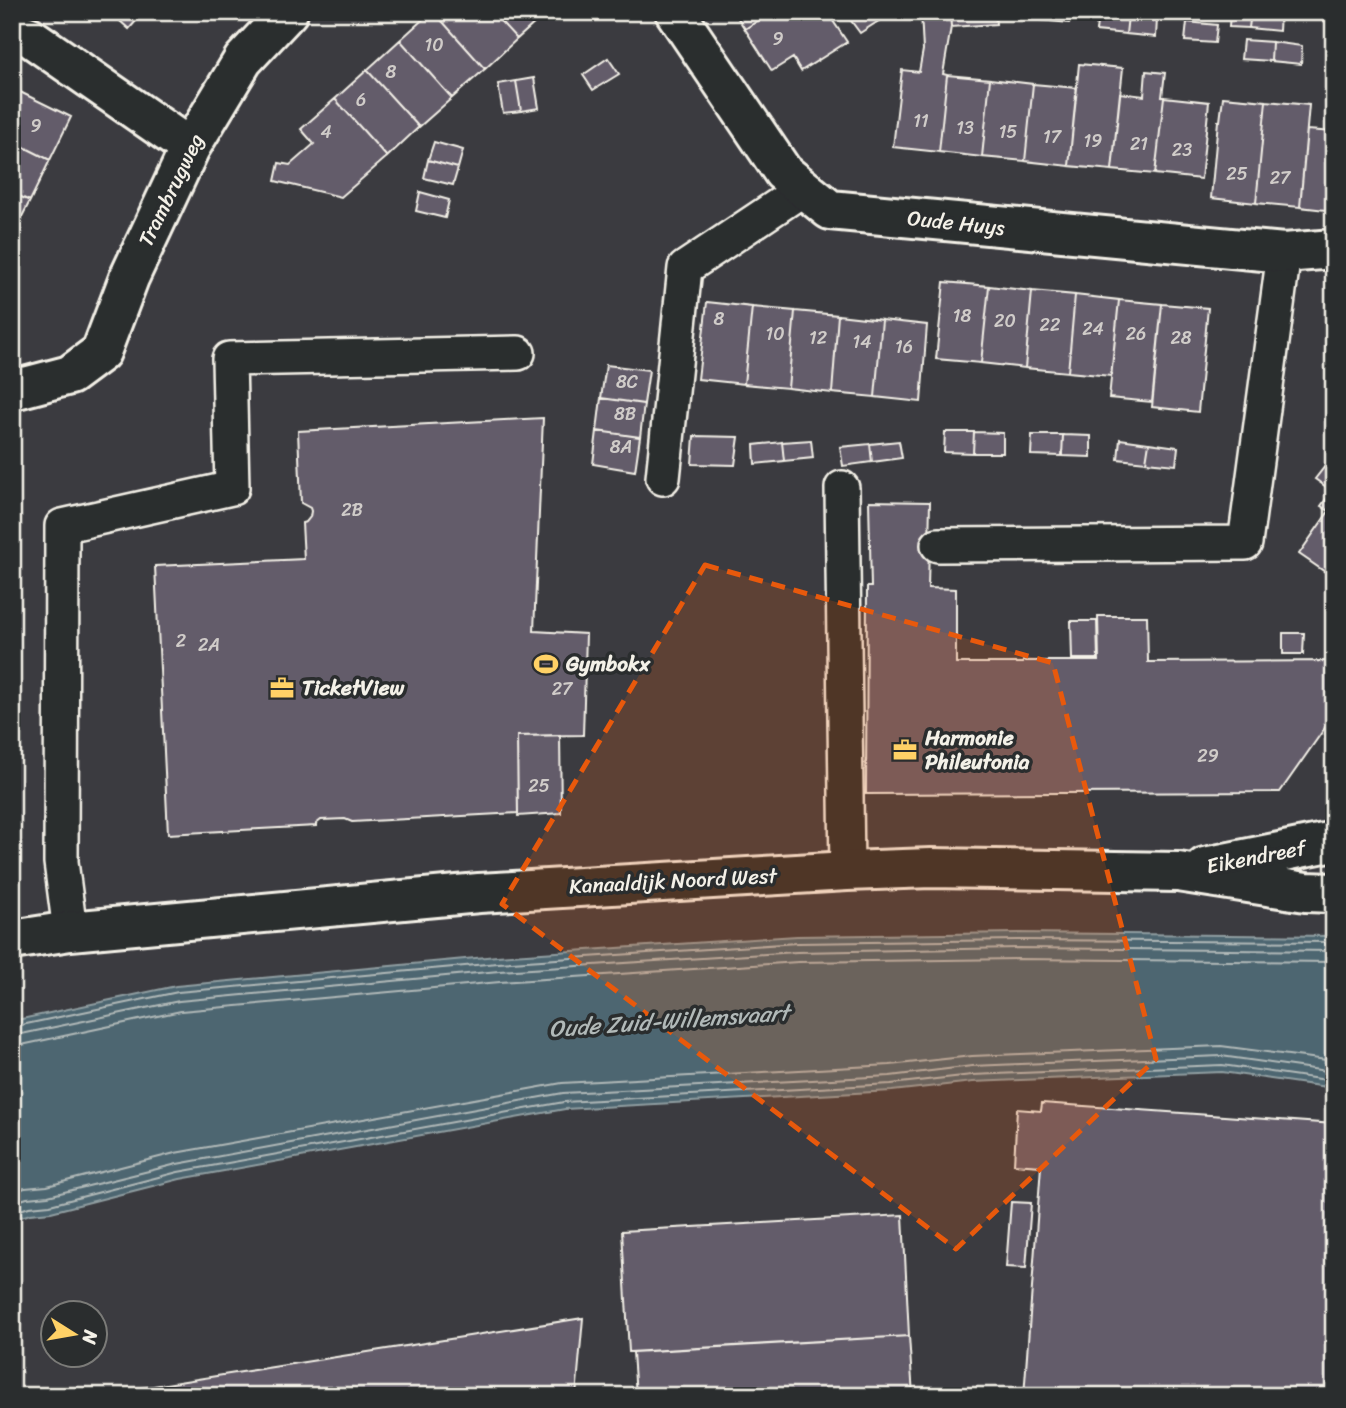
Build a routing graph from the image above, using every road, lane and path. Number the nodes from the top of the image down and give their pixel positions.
1 (288, 12) edge
2 (675, 12) edge
3 (12, 30) edge
4 (190, 148) junction
5 (803, 189) junction
6 (1334, 249) edge
7 (1284, 253) junction
8 (518, 354) dead end
9 (12, 388) edge
10 (663, 478) dead end
11 (842, 488) dead end
12 (938, 545) dead end
13 (1334, 841) edge
14 (847, 871) junction
15 (1178, 872) junction
16 (1334, 893) edge
17 (69, 931) junction
18 (12, 940) edge

1 - 4 street, Trambrugweg
2 - 5 street, Oude Huys
3 - 4 street
4 - 9 street, Trambrugweg
5 - 7 street, Oude Huys
5 - 10 lane
6 - 7 street, Oude Huys
7 - 12 lane
8 - 17 lane
11 - 14 lane
13 - 15 street, Eikendreef
14 - 15 street, Kanaaldijk Noord West
14 - 17 street, Kanaaldijk Noord West
15 - 16 street, Kanaaldijk Noord West
17 - 18 street, Kanaaldijk Noord West

